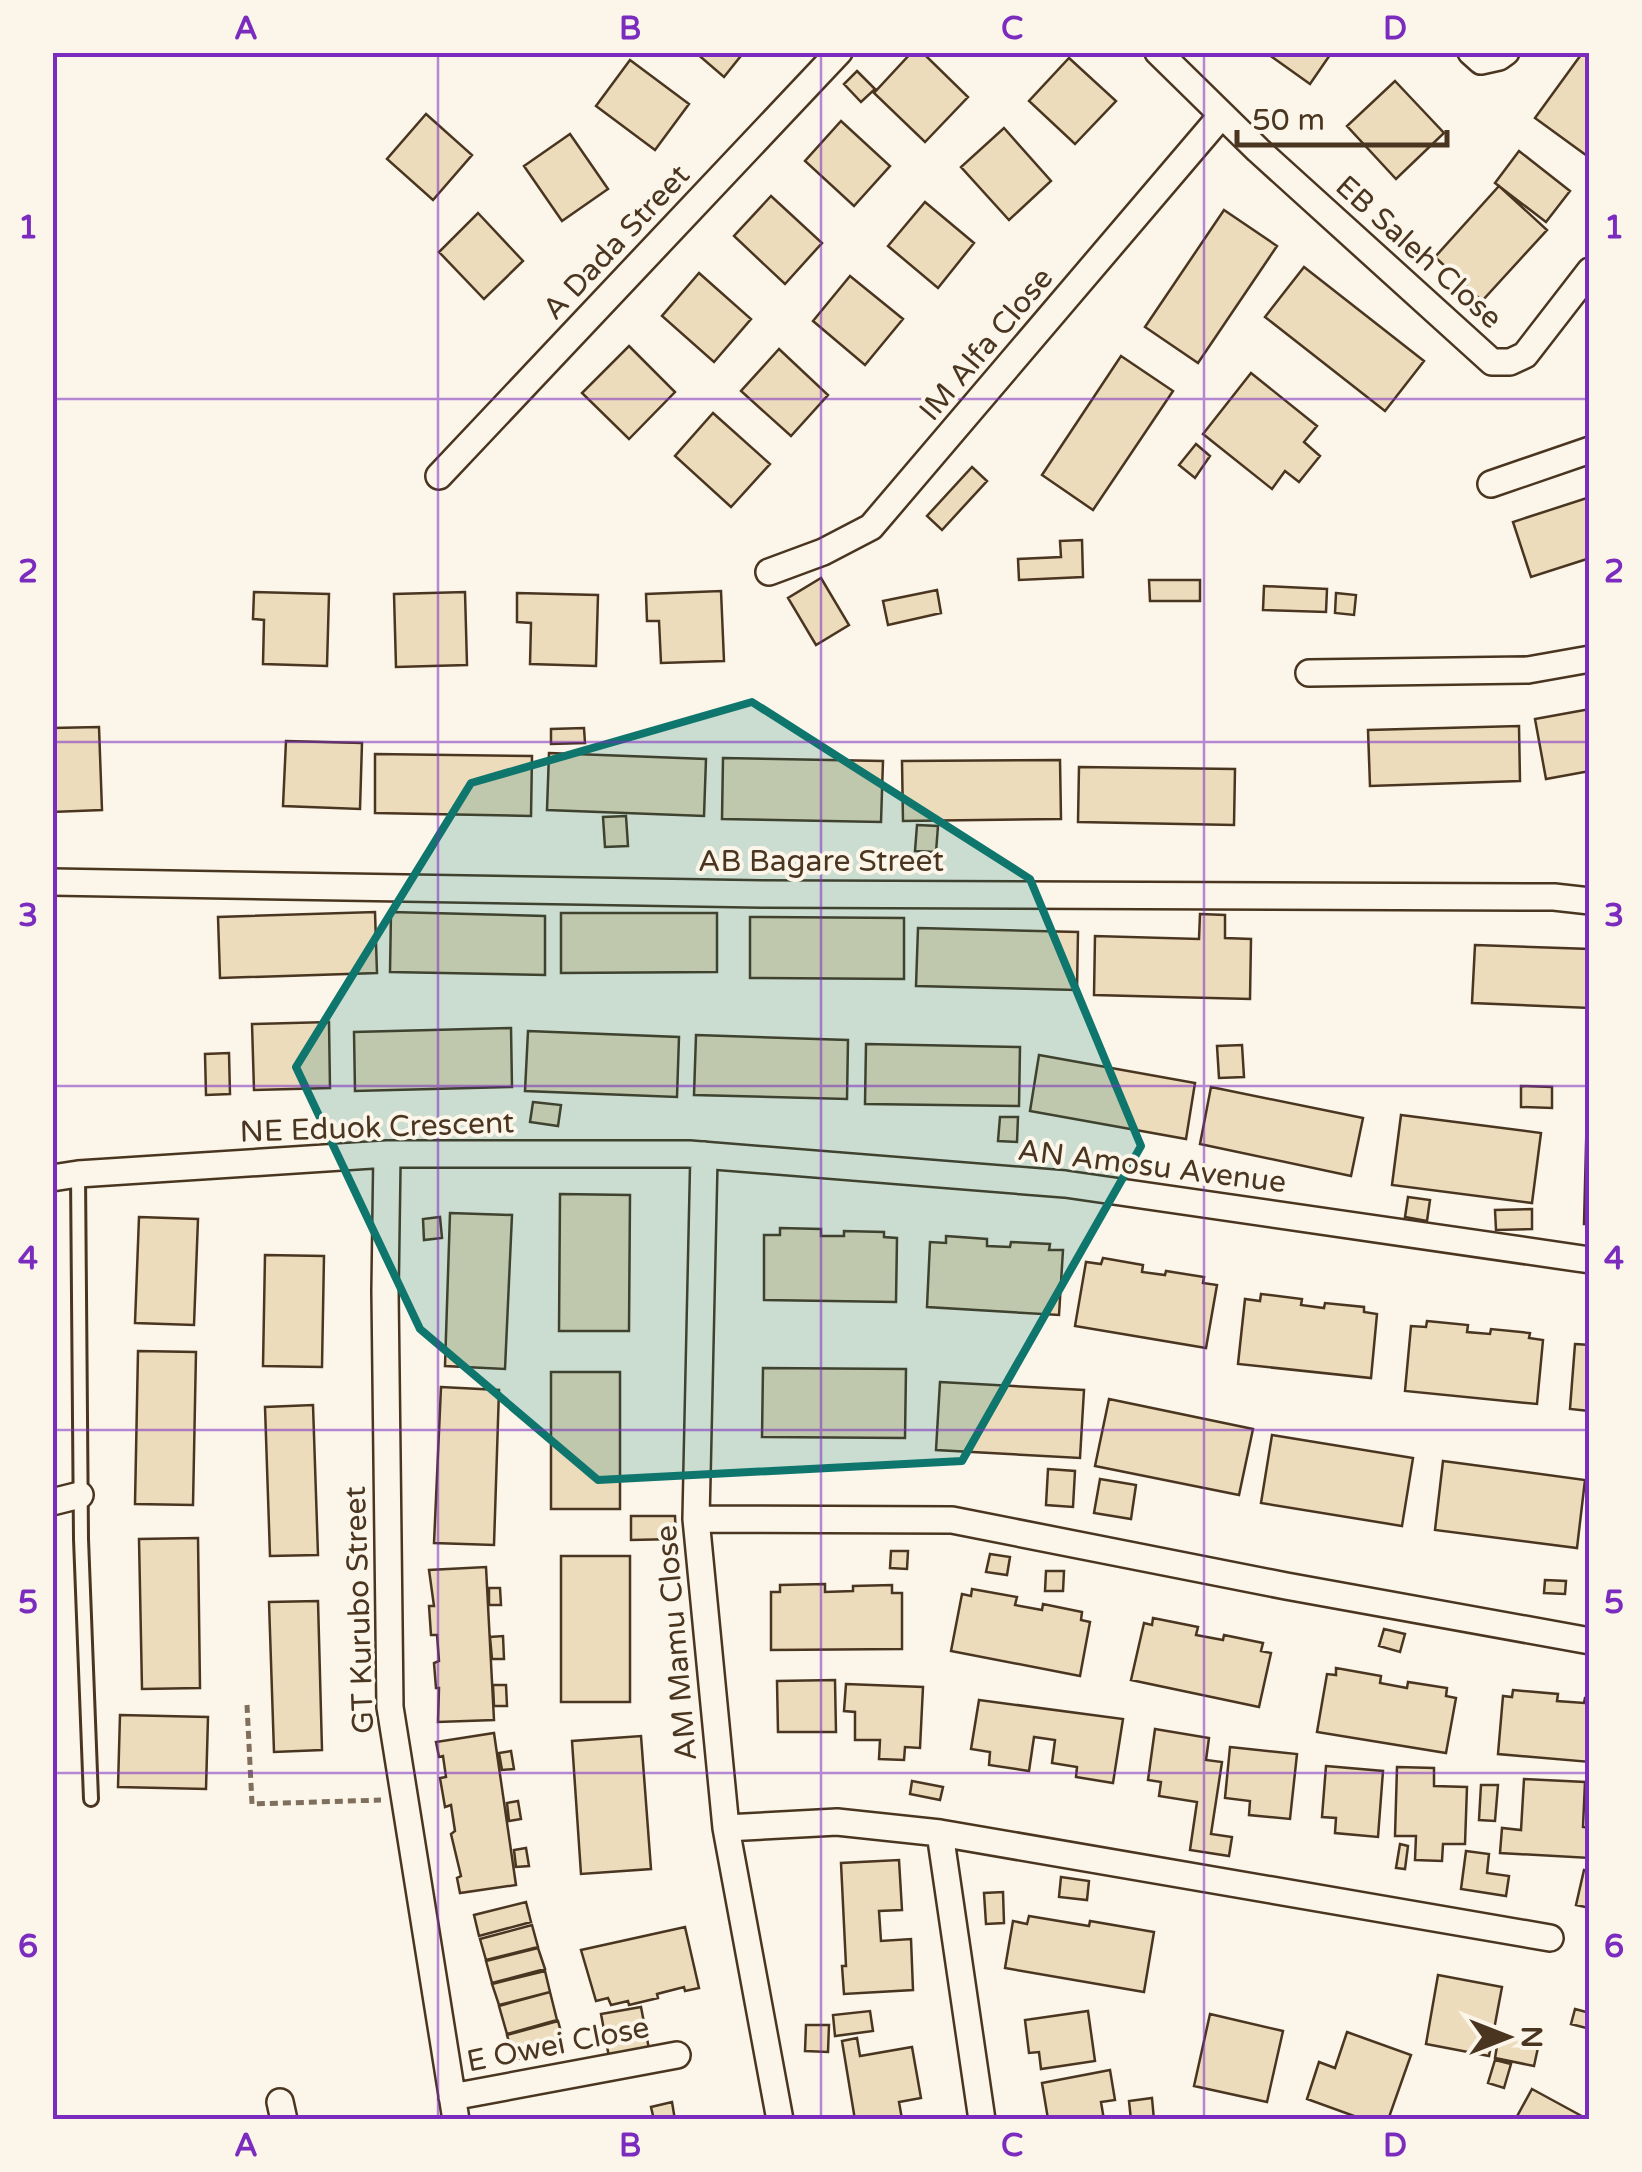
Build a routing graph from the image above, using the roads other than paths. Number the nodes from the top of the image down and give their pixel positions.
1 (840, 52) edge
2 (1158, 52) edge
3 (1471, 52) edge
4 (1506, 52) edge
5 (1221, 116) junction
6 (1590, 271) edge
7 (1590, 450) edge
8 (439, 476) dead end
9 (1490, 484) dead end
10 (769, 572) dead end
11 (1590, 659) edge
12 (1309, 673) dead end
13 (52, 882) edge
14 (1590, 901) edge
15 (387, 1154) junction
16 (704, 1155) junction
17 (65, 1176) edge
18 (1590, 1260) edge
19 (80, 1495) junction
20 (52, 1502) edge
21 (696, 1519) junction
22 (1590, 1641) edge
23 (90, 1799) dead end
24 (726, 1828) junction
25 (940, 1833) junction
26 (1550, 1938) dead end
27 (677, 2055) dead end
28 (453, 2108) edge
29 (780, 2120) edge
30 (982, 2120) edge

1 - 8 street, A Dada Street
2 - 5 street, EB Saleh Close
3 - 4 street
5 - 6 street, EB Saleh Close
5 - 10 street, IM Alfa Close
7 - 9 street
11 - 12 street
13 - 14 street, AB Bagare Street
15 - 16 street, NE Eduok Crescent
15 - 17 street, NE Eduok Crescent
15 - 28 street, GT Kurubo Street
16 - 18 street, AN Amosu Avenue
16 - 21 street, AM Mamu Close
17 - 19 lane
19 - 20 street
19 - 23 lane
21 - 22 street
21 - 24 street, AM Mamu Close
24 - 25 street
24 - 29 street, AM Mamu Close
25 - 26 street
25 - 30 street
27 - 28 street, E Owei Close

